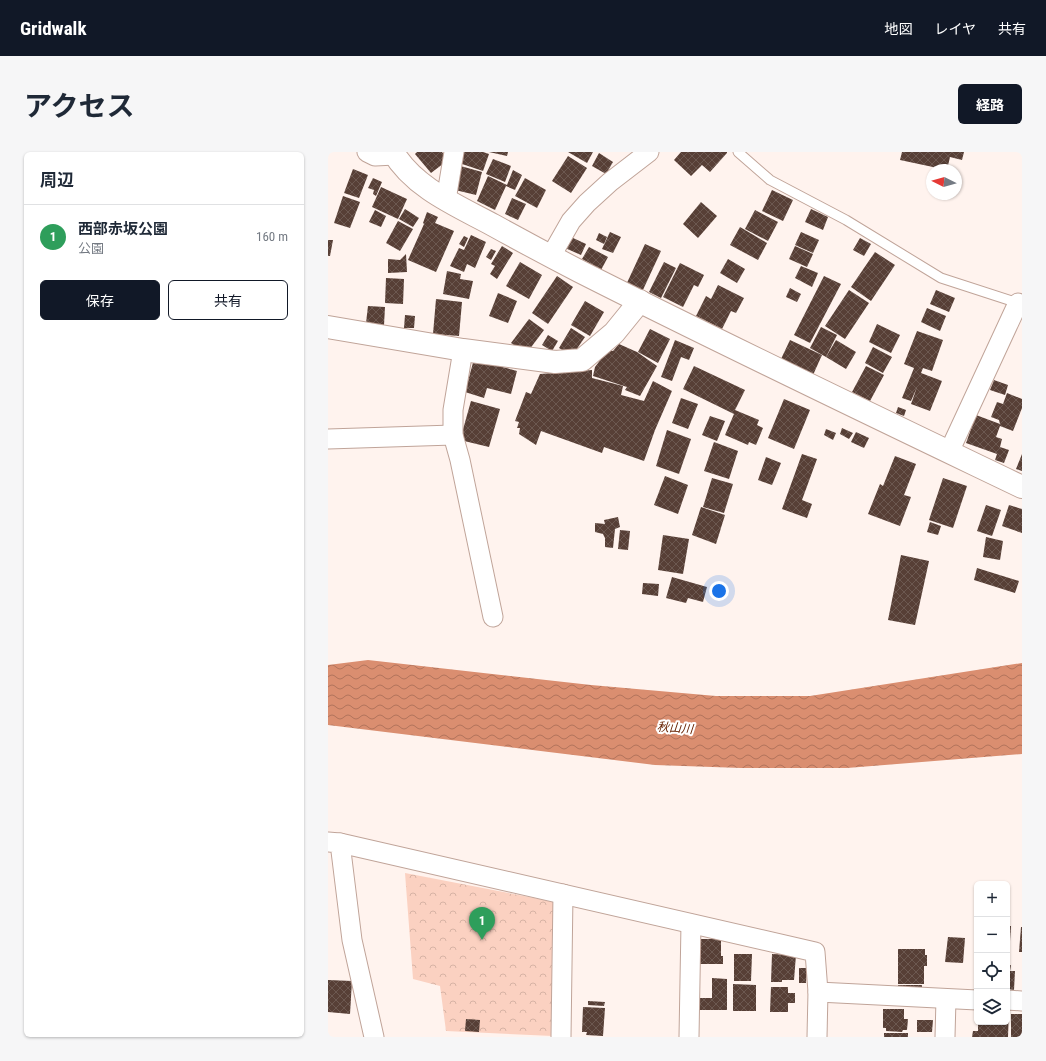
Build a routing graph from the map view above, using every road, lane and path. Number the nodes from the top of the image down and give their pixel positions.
1 (367, 152) edge
2 (454, 152) edge
3 (649, 152) edge
4 (738, 152) edge
5 (394, 154) edge
6 (446, 200) junction
7 (552, 256) junction
8 (640, 302) junction
9 (1018, 303) joint
10 (328, 327) edge
11 (463, 350) junction
12 (453, 435) junction
13 (328, 440) edge
14 (949, 452) junction
15 (1022, 487) edge
16 (494, 617) dead end
17 (334, 843) edge
18 (563, 894) junction
19 (691, 924) junction
20 (818, 992) junction
21 (946, 999) junction
22 (974, 1000) edge
23 (1010, 1000) edge
24 (1022, 1001) edge
25 (374, 1037) edge
26 (561, 1037) edge
27 (689, 1037) edge
28 (817, 1037) edge
29 (945, 1037) edge

1 - 5 street
2 - 6 street
3 - 7 street
4 - 9 lane
5 - 6 street
6 - 7 street
7 - 8 street
8 - 11 street
8 - 14 street
9 - 14 street
10 - 11 street
11 - 12 street
12 - 13 street
12 - 16 street
14 - 15 street
17 - 18 street
17 - 25 street
18 - 19 street
18 - 26 street
19 - 20 street
19 - 27 street
20 - 21 street
20 - 28 street
21 - 22 street
21 - 29 street
23 - 24 street

